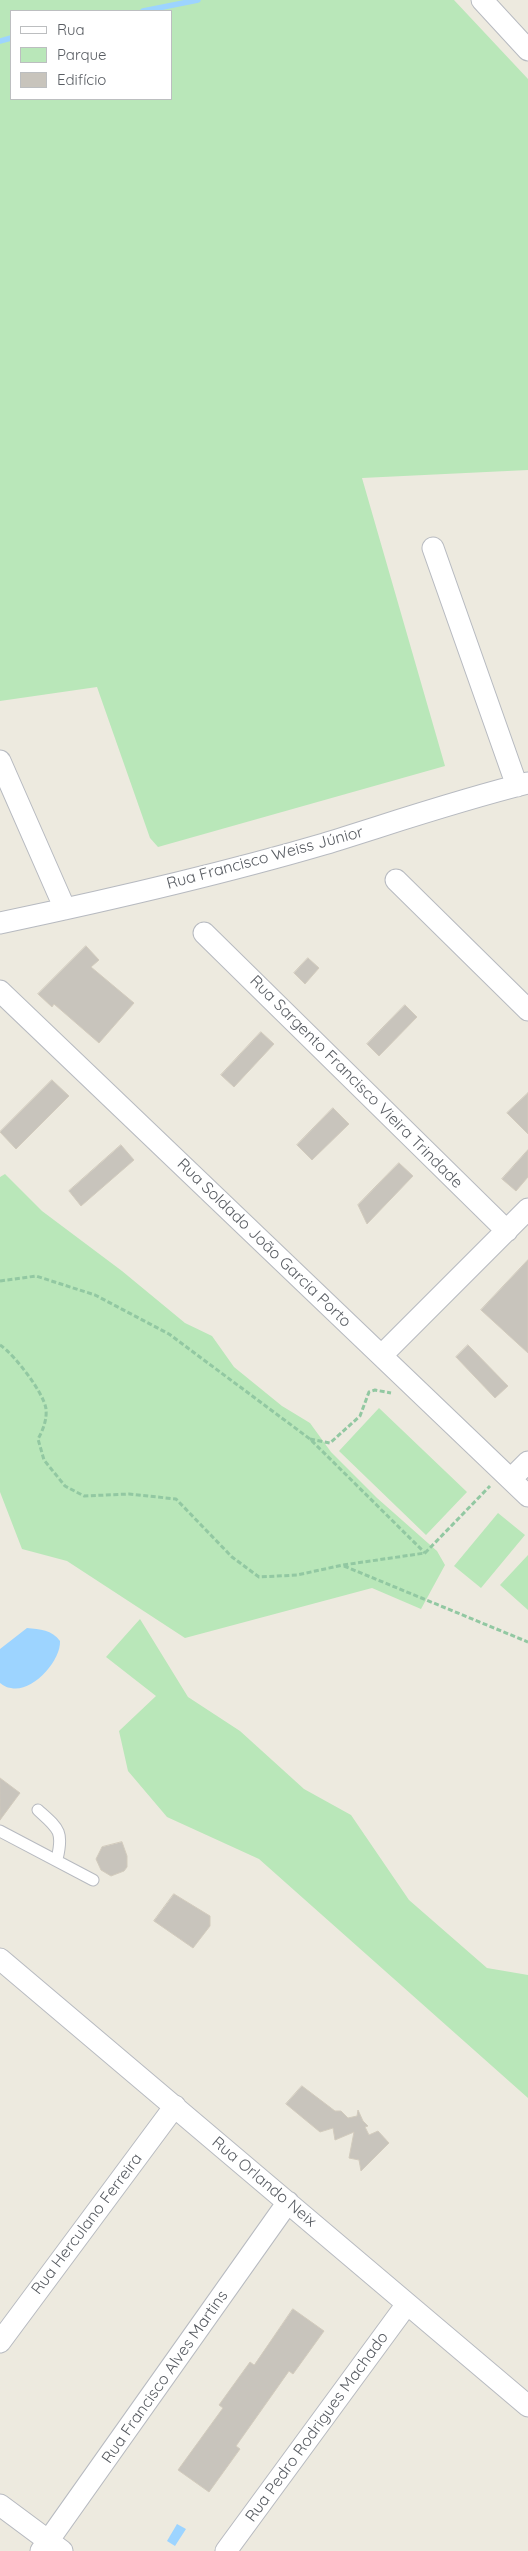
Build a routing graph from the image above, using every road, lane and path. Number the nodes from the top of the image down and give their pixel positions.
1 (482, 0) edge
2 (528, 50) edge
3 (433, 548) dead end
4 (0, 761) edge
5 (522, 784) edge
6 (396, 880) dead end
7 (65, 909) junction
8 (0, 923) edge
9 (204, 933) dead end
10 (0, 991) edge
11 (528, 1010) edge
12 (528, 1209) edge
13 (507, 1231) junction
14 (0, 1281) edge
15 (0, 1345) edge
16 (382, 1355) junction
17 (392, 1394) dead end
18 (310, 1439) junction
19 (528, 1462) edge
20 (508, 1476) junction
21 (528, 1496) edge
22 (425, 1553) junction
23 (344, 1565) junction
24 (528, 1642) edge
25 (38, 1810) dead end
26 (0, 1831) edge
27 (57, 1859) junction
28 (93, 1880) dead end
29 (0, 1959) edge
30 (175, 2106) junction
31 (288, 2202) junction
32 (407, 2304) junction
33 (0, 2342) edge
34 (528, 2406) edge
35 (0, 2505) edge
36 (51, 2548) edge
37 (226, 2551) edge

1 - 2 street
3 - 5 street
4 - 7 street
5 - 7 street, Rua Francisco Weiss Júnior
6 - 11 street
7 - 8 street, Rua Francisco Weiss Júnior
9 - 13 street, Rua Sargento Francisco Vieira Trindade
10 - 16 street, Rua Soldado João Garcia Porto
12 - 13 street
13 - 16 street
14 - 18 path
15 - 23 path
16 - 20 street, Rua Soldado João Garcia Porto
17 - 18 path
18 - 22 path
19 - 20 street
20 - 21 street, Rua Soldado João Garcia Porto
20 - 22 path
22 - 23 path
23 - 24 path
25 - 27 lane
26 - 27 lane
27 - 28 lane
29 - 30 street, Rua Orlando Neix
30 - 31 street, Rua Orlando Neix
30 - 33 street, Rua Herculano Ferreira
31 - 32 street, Rua Orlando Neix
31 - 36 street, Rua Francisco Alves Martins
32 - 34 street, Rua Orlando Neix
32 - 37 street, Rua Pedro Rodrigues Machado
35 - 36 street

